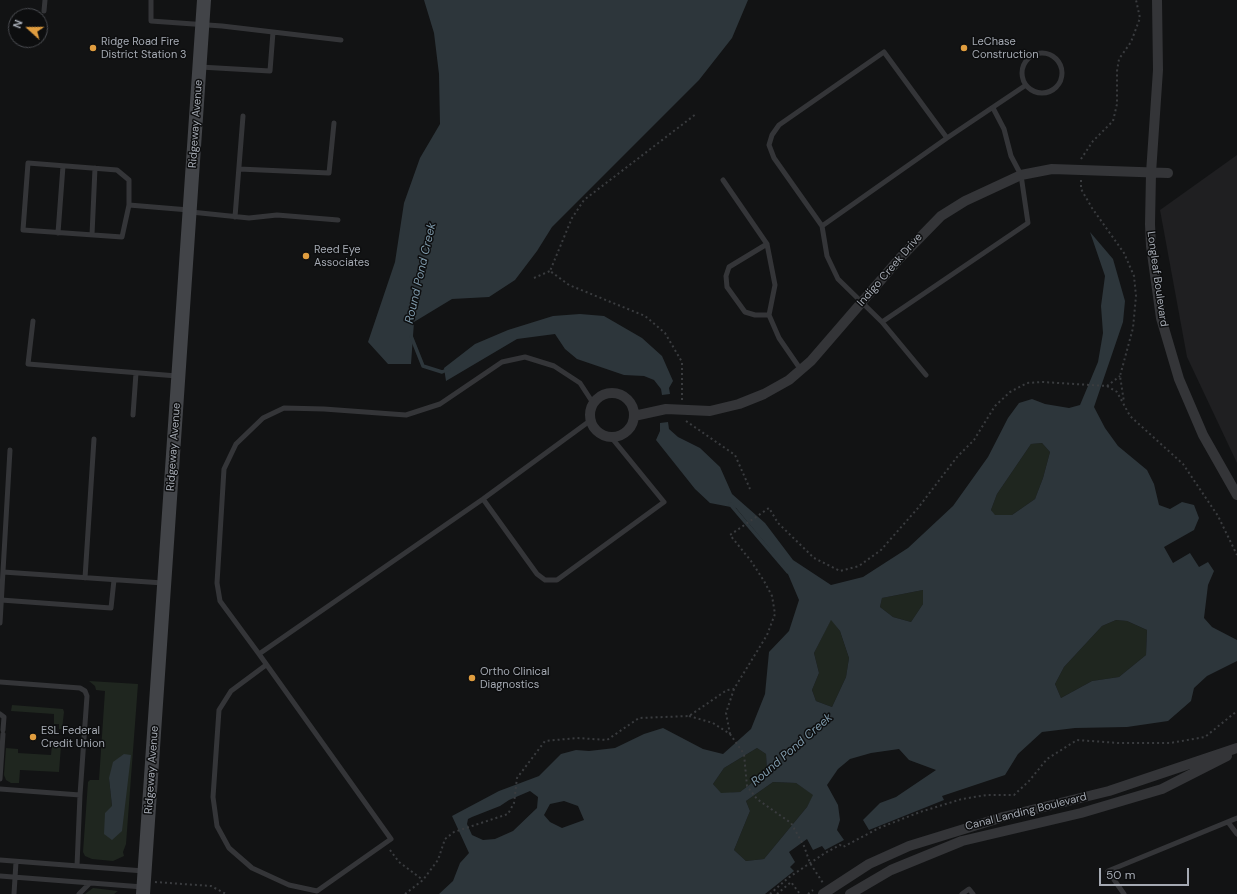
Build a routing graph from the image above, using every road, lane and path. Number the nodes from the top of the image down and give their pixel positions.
1 (151, 0) edge
2 (204, 0) edge
3 (1136, 0) edge
4 (1157, 0) edge
5 (202, 25) junction
6 (273, 32) junction
7 (341, 40) dead end
8 (200, 67) junction
9 (1026, 85) junction
10 (993, 108) junction
11 (696, 114) dead end
12 (243, 116) dead end
13 (334, 123) dead end
14 (947, 138) junction
15 (63, 166) junction
16 (95, 168) junction
17 (239, 169) junction
18 (1080, 170) junction
19 (1151, 173) junction
20 (1168, 173) dead end
21 (1021, 175) junction
22 (723, 180) dead end
23 (129, 205) junction
24 (190, 211) junction
25 (235, 216) junction
26 (338, 220) dead end
27 (822, 226) junction
28 (58, 233) junction
29 (92, 235) junction
30 (767, 244) junction
31 (550, 271) junction
32 (534, 278) dead end
33 (861, 303) junction
34 (770, 315) junction
35 (33, 321) dead end
36 (882, 322) junction
37 (801, 370) junction
38 (136, 373) junction
39 (926, 375) dead end
40 (178, 376) junction
41 (1120, 376) junction
42 (1107, 386) junction
43 (593, 403) junction
44 (1124, 403) junction
45 (682, 409) junction
46 (133, 415) dead end
47 (634, 416) junction
48 (591, 420) junction
49 (611, 437) junction
50 (94, 439) dead end
51 (10, 450) dead end
52 (750, 489) dead end
53 (1237, 495) edge
54 (483, 499) junction
55 (1237, 555) edge
56 (3, 572) junction
57 (85, 578) junction
58 (114, 580) junction
59 (164, 584) junction
60 (1, 600) junction
61 (0, 623) edge
62 (259, 654) junction
63 (266, 665) junction
64 (0, 682) edge
65 (734, 689) junction
66 (1237, 711) edge
67 (0, 714) edge
68 (689, 716) junction
69 (2, 721) edge
70 (2, 731) edge
71 (730, 734) junction
72 (1, 741) edge
73 (1, 747) edge
74 (1237, 749) edge
75 (0, 779) edge
76 (0, 790) edge
77 (80, 795) junction
78 (1237, 818) edge
79 (1228, 822) junction
80 (1237, 834) edge
81 (392, 839) junction
82 (0, 860) edge
83 (16, 862) junction
84 (810, 863) junction
85 (77, 866) junction
86 (0, 876) edge
87 (15, 877) junction
88 (423, 880) junction
89 (90, 883) junction
90 (144, 883) edge
91 (829, 892) edge
92 (14, 894) edge
93 (79, 894) edge
94 (226, 894) edge
95 (405, 894) edge
96 (770, 894) edge
97 (776, 894) edge
98 (800, 894) edge
99 (808, 894) edge
100 (850, 894) edge
101 (962, 894) edge
102 (973, 894) edge
103 (1124, 894) edge

1 - 5 lane
2 - 5 main road, Ridgeway Avenue
3 - 18 path
4 - 19 street, Longleaf Boulevard
5 - 6 lane
5 - 8 main road, Ridgeway Avenue
6 - 7 lane
6 - 8 lane
8 - 24 main road, Ridgeway Avenue
9 - 9 lane
9 - 10 lane
10 - 14 lane
10 - 21 lane
11 - 31 path
12 - 17 lane
13 - 17 lane
14 - 27 lane
14 - 27 lane
15 - 16 lane
15 - 28 lane
15 - 28 lane
16 - 23 lane
16 - 29 lane
17 - 25 lane
18 - 19 street, Indigo Creek Drive
18 - 21 street, Indigo Creek Drive
18 - 41 path
19 - 20 street, Indigo Creek Drive
19 - 53 street, Longleaf Boulevard
21 - 33 street, Indigo Creek Drive
21 - 36 lane
22 - 30 lane
23 - 24 lane
23 - 29 lane
24 - 25 lane
24 - 40 main road, Ridgeway Avenue
25 - 26 lane
27 - 33 lane
28 - 29 lane
30 - 34 lane
30 - 34 lane
31 - 32 path
31 - 45 path
33 - 36 lane
33 - 37 street, Indigo Creek Drive
34 - 37 lane
35 - 38 lane
36 - 39 lane
37 - 45 street, Indigo Creek Drive
38 - 40 lane
38 - 46 lane
40 - 59 main road, Ridgeway Avenue
41 - 42 path
41 - 44 path
42 - 44 path
42 - 65 path
43 - 47 street
43 - 48 street
43 - 62 lane
44 - 55 path
45 - 47 street, Indigo Creek Drive
45 - 52 path
47 - 49 street
48 - 49 street
48 - 54 lane
49 - 54 lane
50 - 57 lane
51 - 56 lane
54 - 62 lane
56 - 57 lane
56 - 60 lane
57 - 58 lane
58 - 59 lane
58 - 60 lane
59 - 90 main road, Ridgeway Avenue
60 - 61 lane
62 - 63 lane
63 - 81 lane
63 - 81 lane
64 - 77 lane
65 - 68 path
65 - 71 path
66 - 84 path
67 - 69 lane
68 - 71 path
68 - 88 path
69 - 70 lane
70 - 72 lane
71 - 84 path
72 - 73 lane
73 - 75 lane
74 - 91 street, Canal Landing Boulevard
74 - 100 street, Canal Landing Boulevard
76 - 77 lane
77 - 85 lane
78 - 79 lane
79 - 80 lane
79 - 103 lane
81 - 88 path
82 - 83 lane
83 - 85 lane
83 - 87 lane
84 - 96 path
84 - 99 path
85 - 90 lane
86 - 87 lane
87 - 89 lane
87 - 92 lane
88 - 95 path
89 - 90 lane
89 - 93 lane
90 - 94 path
97 - 98 path
101 - 102 lane

